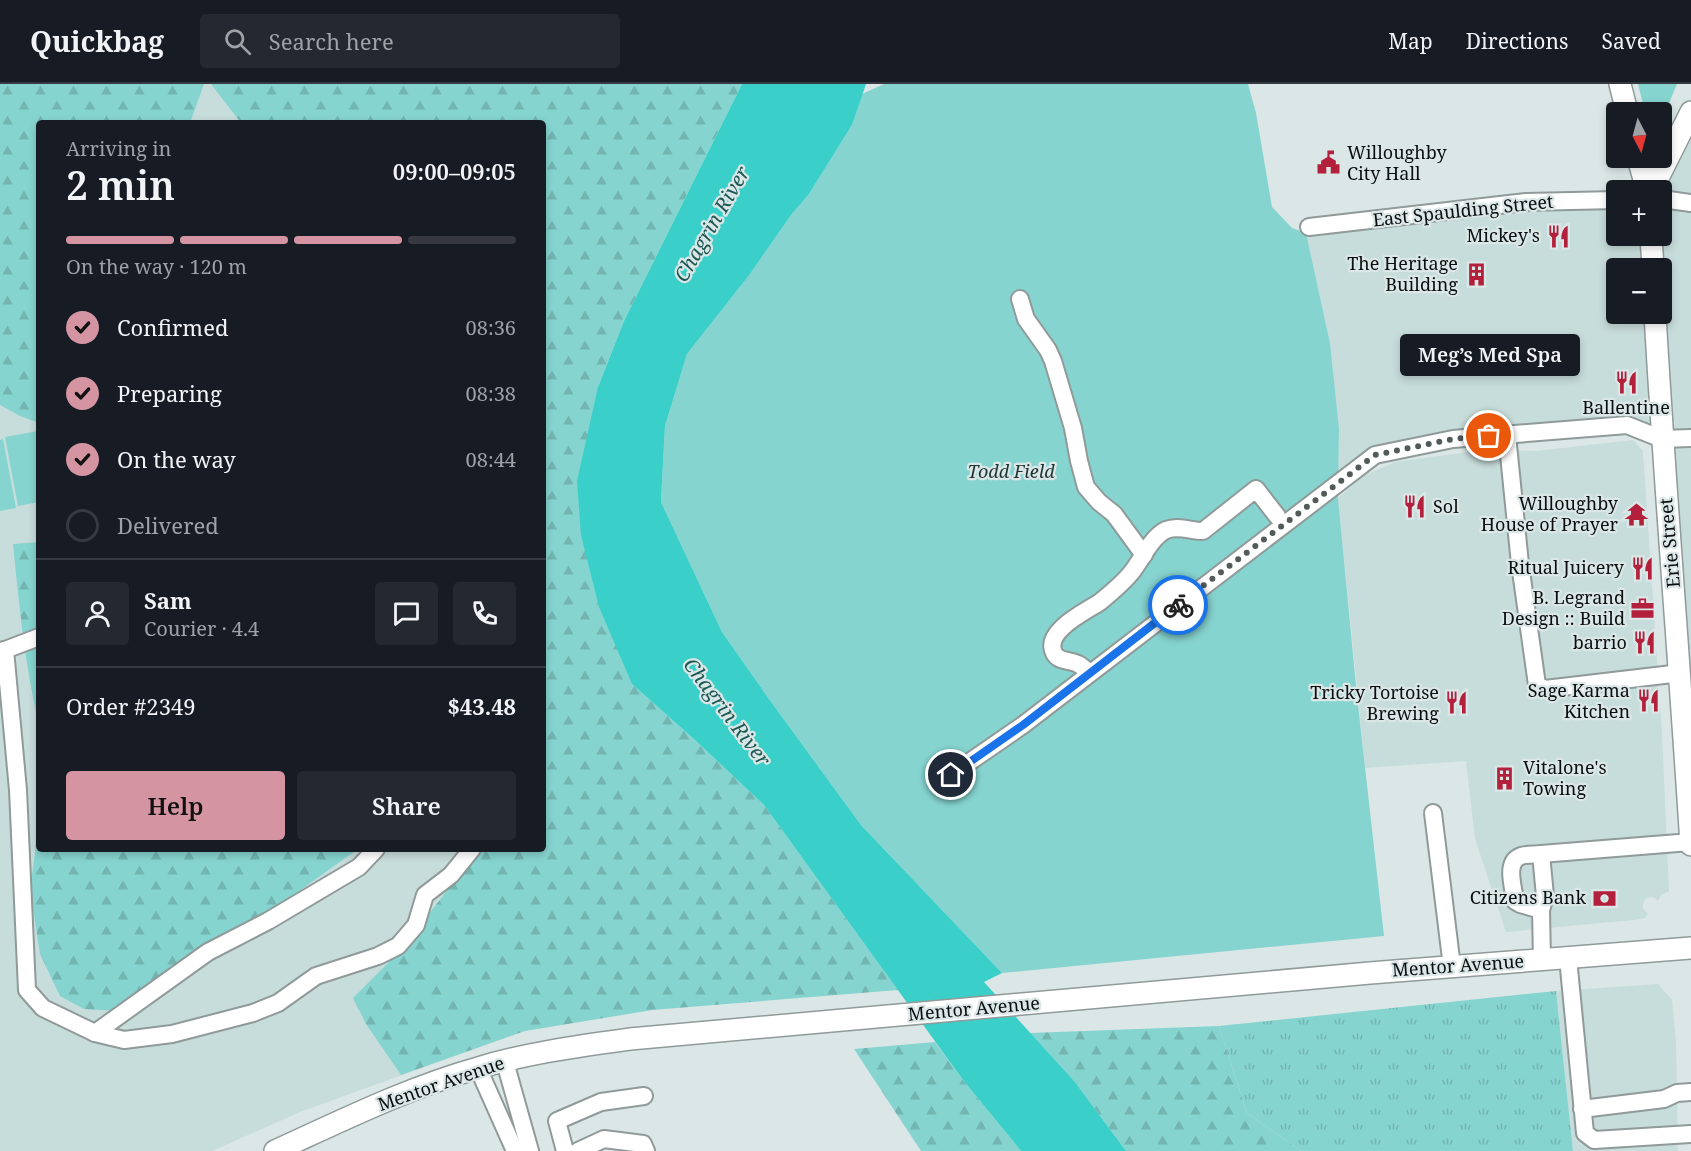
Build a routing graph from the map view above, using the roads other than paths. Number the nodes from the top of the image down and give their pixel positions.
1 (1620, 84) edge
2 (1624, 102) edge
3 (1691, 111) edge
4 (1672, 137) edge
5 (1606, 200) edge
6 (1672, 200) edge
7 (1691, 203) edge
8 (1309, 227) dead end
9 (1020, 299) dead end
10 (1656, 324) edge
11 (1507, 435) junction
12 (1691, 438) edge
13 (1662, 439) junction
14 (1278, 516) dead end
15 (1144, 555) junction
16 (36, 638) edge
17 (2, 650) edge
18 (1089, 673) junction
19 (1681, 673) junction
20 (1688, 732) edge
21 (939, 783) dead end
22 (1433, 813) dead end
23 (1691, 844) edge
24 (373, 852) edge
25 (470, 852) edge
26 (1541, 854) junction
27 (1541, 910) junction
28 (1691, 948) edge
29 (1568, 958) junction
30 (1542, 960) junction
31 (1452, 967) junction
32 (95, 1033) junction
33 (505, 1062) junction
34 (478, 1068) junction
35 (1691, 1092) edge
36 (644, 1096) dead end
37 (1582, 1109) junction
38 (1691, 1134) edge
39 (275, 1151) edge
40 (515, 1151) edge
41 (530, 1151) edge
42 (565, 1151) edge
43 (578, 1151) edge
44 (646, 1151) edge

1 - 2 main road
3 - 4 main road
5 - 8 street, East Spaulding Street
6 - 7 street
9 - 15 street
10 - 13 main road, Erie Street
11 - 13 street
11 - 18 street
11 - 19 street
12 - 13 street
13 - 19 main road, Erie Street
14 - 15 street
15 - 18 street
16 - 17 street
17 - 32 street
18 - 21 street
19 - 20 main road, Erie Street
20 - 23 main road, Erie Street
22 - 31 street
23 - 26 street
24 - 32 street
25 - 32 street
26 - 27 street
26 - 27 street
27 - 30 street
28 - 29 main road, Mentor Avenue
29 - 30 main road, Mentor Avenue
29 - 37 street
30 - 31 main road, Mentor Avenue
31 - 33 main road, Mentor Avenue
33 - 34 main road, Mentor Avenue
33 - 41 street
34 - 39 main road, Mentor Avenue
34 - 40 street
35 - 37 street
36 - 42 street
37 - 38 street
43 - 44 street

